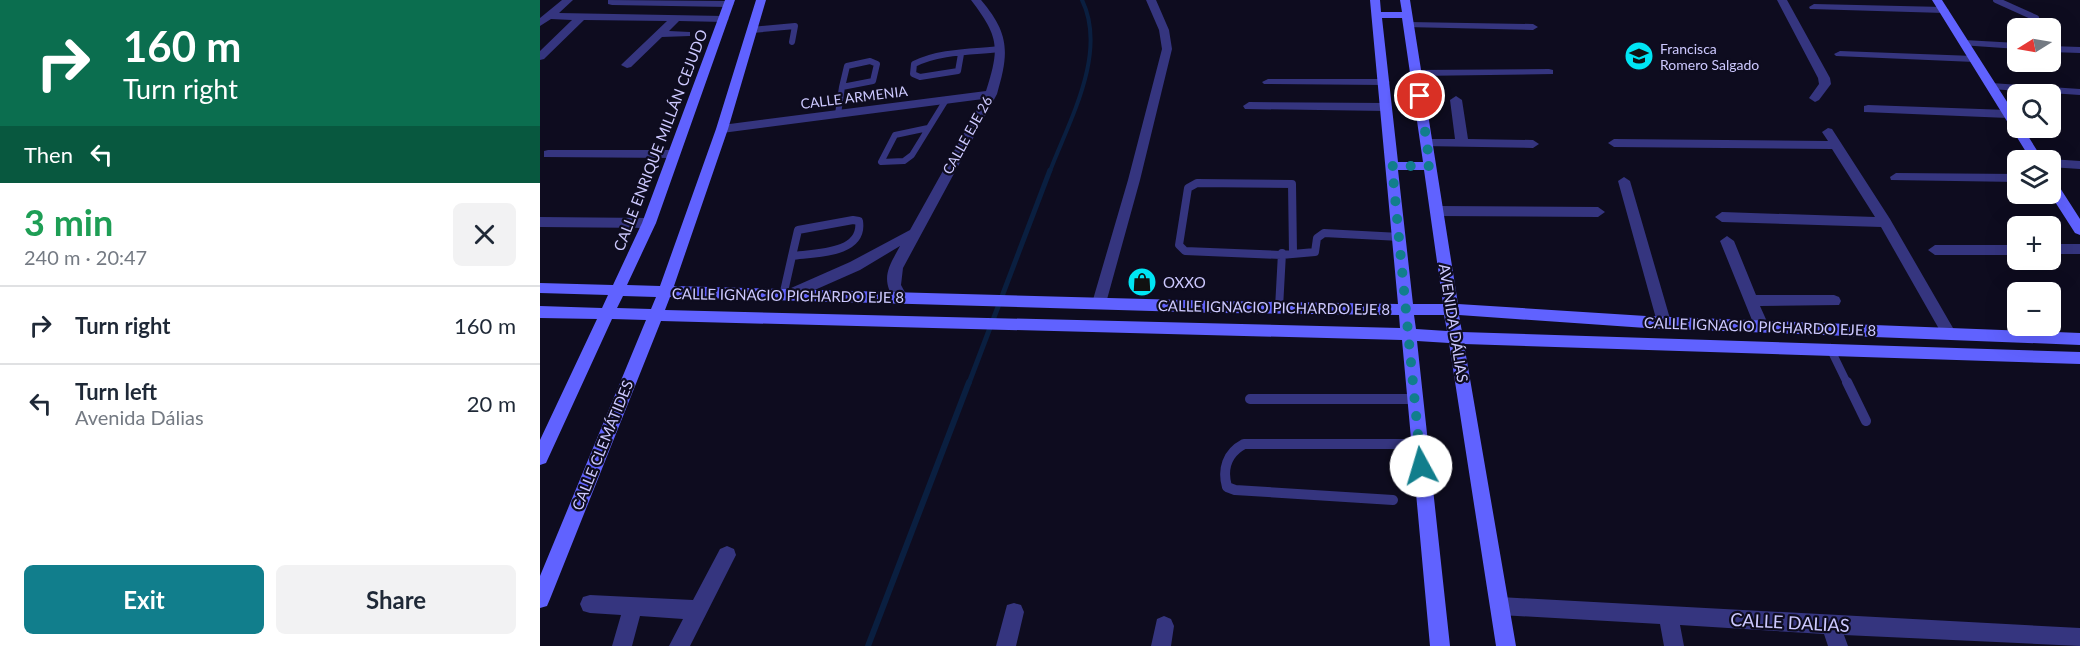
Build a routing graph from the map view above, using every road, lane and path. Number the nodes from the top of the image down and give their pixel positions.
1 (568, 0) edge
2 (761, 0) edge
3 (976, 0) edge
4 (1151, 0) edge
5 (1375, 0) edge
6 (1406, 0) edge
7 (1782, 0) edge
8 (1996, 0) edge
9 (612, 2) dead end
10 (730, 2) edge
11 (1940, 5) edge
12 (1814, 7) dead end
13 (1377, 15) junction
14 (582, 16) junction
15 (676, 18) junction
16 (2036, 18) dead end
17 (544, 19) edge
18 (724, 19) junction
19 (1409, 20) junction
20 (1533, 27) dead end
21 (752, 30) junction
22 (659, 34) junction
23 (686, 34) dead end
24 (792, 42) dead end
25 (1964, 43) junction
26 (2007, 45) edge
27 (1001, 49) junction
28 (2061, 49) edge
29 (2080, 50) edge
30 (961, 54) junction
31 (1840, 54) dead end
32 (540, 57) edge
33 (1974, 58) junction
34 (627, 65) dead end
35 (1549, 72) dead end
36 (1416, 73) junction
37 (1268, 82) dead end
38 (1384, 82) junction
39 (1991, 86) junction
40 (843, 87) junction
41 (2080, 92) edge
42 (991, 94) junction
43 (1815, 98) dead end
44 (946, 100) junction
45 (1456, 100) dead end
46 (1249, 106) dead end
47 (1386, 107) junction
48 (1868, 109) dead end
49 (2007, 112) edge
50 (838, 114) junction
51 (2007, 114) edge
52 (928, 128) junction
53 (722, 129) junction
54 (1828, 132) dead end
55 (1426, 143) junction
56 (1462, 143) junction
57 (1614, 143) dead end
58 (1533, 144) dead end
59 (1836, 145) junction
60 (548, 154) dead end
61 (674, 154) junction
62 (2061, 164) edge
63 (2080, 165) edge
64 (1392, 166) junction
65 (1430, 166) junction
66 (1896, 177) dead end
67 (2007, 178) edge
68 (1624, 181) dead end
69 (2061, 200) edge
70 (1437, 212) junction
71 (1598, 212) dead end
72 (1722, 217) dead end
73 (540, 222) edge
74 (1885, 222) junction
75 (649, 223) junction
76 (2078, 225) edge
77 (911, 234) junction
78 (1400, 237) junction
79 (1726, 241) dead end
80 (2061, 249) edge
81 (2080, 249) edge
82 (1935, 250) dead end
83 (2007, 250) edge
84 (1282, 253) junction
85 (1293, 253) junction
86 (792, 256) junction
87 (540, 288) edge
88 (619, 291) junction
89 (665, 292) junction
90 (785, 296) junction
91 (901, 298) junction
92 (1750, 300) junction
93 (1834, 301) dead end
94 (1099, 303) junction
95 (1220, 307) junction
96 (1279, 308) junction
97 (1407, 309) junction
98 (1451, 310) junction
99 (540, 312) edge
100 (608, 314) junction
101 (655, 316) junction
102 (1664, 322) junction
103 (1761, 326) junction
104 (1218, 329) junction
105 (1948, 332) junction
106 (1408, 334) junction
107 (1456, 338) junction
108 (2080, 339) edge
109 (1830, 348) junction
110 (2080, 358) edge
111 (1250, 399) dead end
112 (1414, 399) junction
113 (1866, 421) dead end
114 (1419, 444) junction
115 (540, 458) edge
116 (1393, 500) dead end
117 (727, 555) dead end
118 (540, 599) edge
119 (590, 604) dead end
120 (1500, 606) junction
121 (633, 608) junction
122 (698, 610) junction
123 (1014, 612) dead end
124 (1668, 615) junction
125 (1831, 624) junction
126 (1164, 626) dead end
127 (2080, 638) edge
128 (621, 646) edge
129 (679, 646) edge
130 (1006, 646) edge
131 (1161, 646) edge
132 (1440, 646) edge
133 (1506, 646) edge
134 (1674, 646) edge
135 (1838, 646) edge

1 - 17 street
2 - 21 main road
3 - 27 street, CALLE EJE 26
4 - 94 street
5 - 13 main road
6 - 19 main road, AVENIDA DÁLIAS
7 - 43 street
8 - 16 lane
9 - 10 street
10 - 18 main road, CALLE ENRIQUE MILLÁN CEJUDO
11 - 12 street
11 - 25 main road
13 - 19 main road
13 - 38 main road
14 - 15 street
14 - 17 street
14 - 32 street
15 - 18 street
15 - 22 street
18 - 61 main road, CALLE ENRIQUE MILLÁN CEJUDO
19 - 20 street
19 - 36 main road, AVENIDA DÁLIAS
21 - 24 lane
21 - 53 main road
22 - 23 street
22 - 34 street
25 - 26 street
25 - 33 main road
27 - 30 lane
27 - 42 street, CALLE EJE 26
28 - 29 street
30 - 30 lane
31 - 33 street
33 - 39 main road
35 - 36 street
36 - 55 main road, AVENIDA DÁLIAS
37 - 38 street
38 - 47 main road
39 - 41 lane
39 - 49 main road
40 - 40 lane
40 - 50 lane
42 - 44 street, CALLE ARMENIA
42 - 77 street, CALLE EJE 26
44 - 50 street, CALLE ARMENIA
44 - 52 lane
45 - 56 street
46 - 47 street
47 - 64 main road
48 - 51 street
50 - 53 street, CALLE ARMENIA
52 - 52 lane
53 - 89 main road
54 - 59 street
55 - 56 street
55 - 65 main road, AVENIDA DÁLIAS
56 - 58 street
57 - 59 street
59 - 74 street
60 - 61 street
61 - 75 main road, CALLE ENRIQUE MILLÁN CEJUDO
62 - 63 street
64 - 65 main road
64 - 78 main road
65 - 70 main road, AVENIDA DÁLIAS
66 - 67 street
68 - 102 street
69 - 76 main road
70 - 71 street
70 - 98 main road, AVENIDA DÁLIAS
72 - 74 street
73 - 75 street
74 - 105 street
75 - 88 main road, CALLE ENRIQUE MILLÁN CEJUDO
77 - 90 street
77 - 91 street, CALLE EJE 26
78 - 85 lane
78 - 97 main road
79 - 92 street
80 - 81 street
82 - 83 street
84 - 85 lane
84 - 85 lane
84 - 96 lane
86 - 86 lane
86 - 90 lane
87 - 88 main road, CALLE IGNACIO PICHARDO EJE 8
88 - 89 main road, CALLE IGNACIO PICHARDO EJE 8
88 - 100 main road
89 - 90 main road, CALLE IGNACIO PICHARDO EJE 8
89 - 101 main road, CALLE CLEMÁTIDES
90 - 91 main road, CALLE IGNACIO PICHARDO EJE 8
91 - 94 main road, CALLE IGNACIO PICHARDO EJE 8
92 - 93 street
92 - 103 street
94 - 95 main road, CALLE IGNACIO PICHARDO EJE 8
95 - 96 main road, CALLE IGNACIO PICHARDO EJE 8
95 - 104 main road
96 - 97 main road, CALLE IGNACIO PICHARDO EJE 8
97 - 98 main road, CALLE IGNACIO PICHARDO EJE 8
97 - 106 main road
98 - 102 main road, CALLE IGNACIO PICHARDO EJE 8
98 - 107 main road, AVENIDA DÁLIAS
99 - 100 main road, CALLE IGNACIO PICHARDO EJE 8
100 - 101 main road, CALLE IGNACIO PICHARDO EJE 8
100 - 115 main road
101 - 104 main road, CALLE IGNACIO PICHARDO EJE 8
101 - 118 main road, CALLE CLEMÁTIDES
102 - 103 main road, CALLE IGNACIO PICHARDO EJE 8
103 - 105 main road, CALLE IGNACIO PICHARDO EJE 8
104 - 106 main road, CALLE IGNACIO PICHARDO EJE 8
105 - 108 main road, CALLE IGNACIO PICHARDO EJE 8
106 - 107 main road, CALLE IGNACIO PICHARDO EJE 8
106 - 112 main road
107 - 109 main road, CALLE IGNACIO PICHARDO EJE 8
107 - 120 main road, AVENIDA DÁLIAS
109 - 110 main road, CALLE IGNACIO PICHARDO EJE 8
109 - 113 lane
111 - 112 lane
112 - 114 main road
114 - 116 lane
114 - 132 main road
117 - 122 street
119 - 121 street
120 - 124 street, CALLE DALIAS
120 - 133 main road, AVENIDA DÁLIAS
121 - 122 street
121 - 128 street
122 - 129 street
123 - 130 street
124 - 125 street, CALLE DALIAS
124 - 134 street
125 - 127 street, CALLE DALIAS
125 - 135 street
126 - 131 street

